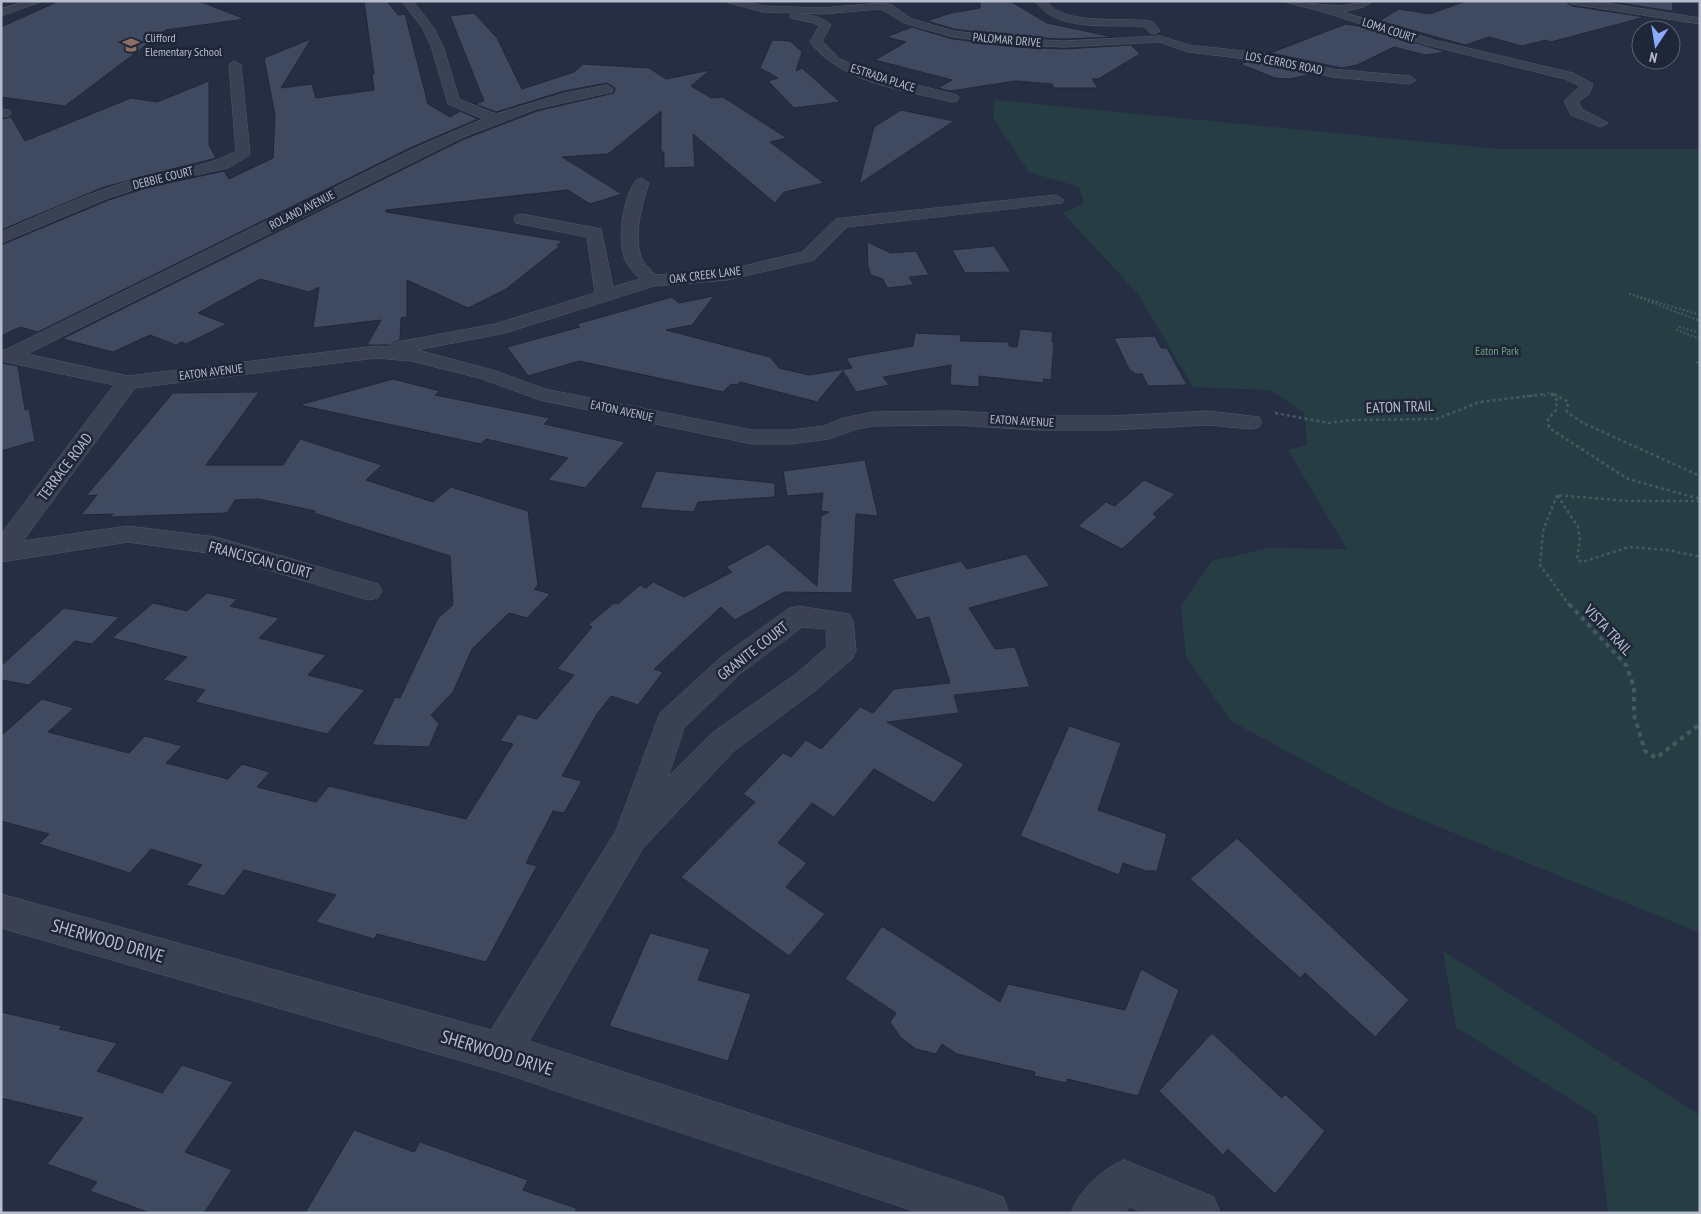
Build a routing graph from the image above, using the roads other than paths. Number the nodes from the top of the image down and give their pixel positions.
1 (15, 1) edge
2 (38, 1) edge
3 (407, 1) edge
4 (728, 1) edge
5 (1040, 1) edge
6 (1287, 1) edge
7 (1370, 1) edge
8 (1572, 1) edge
9 (1, 5) edge
10 (763, 9) junction
11 (1324, 9) junction
12 (1, 14) edge
13 (1700, 21) edge
14 (1160, 38) junction
15 (235, 65) dead end
16 (1410, 80) dead end
17 (606, 90) dead end
18 (952, 98) dead end
19 (496, 119) junction
20 (1601, 123) dead end
21 (641, 183) dead end
22 (1056, 200) dead end
23 (522, 219) dead end
24 (1, 238) edge
25 (652, 281) junction
26 (605, 294) junction
27 (376, 352) junction
28 (5, 356) edge
29 (128, 382) junction
30 (1251, 422) road end
31 (1, 553) edge
32 (368, 591) dead end
33 (631, 837) junction
34 (1, 911) edge
35 (500, 1052) junction
36 (987, 1213) edge
37 (1092, 1213) edge
38 (1198, 1213) edge

1 - 9 street
2 - 12 street
3 - 19 street
4 - 10 street, PALOMAR DRIVE
5 - 14 street
6 - 11 street
7 - 11 street
8 - 13 street
10 - 14 street, PALOMAR DRIVE
10 - 18 street, ESTRADA PLACE
11 - 20 street, LOMA COURT
14 - 16 street, LOS CERROS ROAD
15 - 24 street, DEBBIE COURT
17 - 19 street, ROLAND AVENUE
19 - 28 street, ROLAND AVENUE
21 - 25 street
22 - 25 street, OAK CREEK LANE
23 - 26 street
25 - 26 street, OAK CREEK LANE
26 - 27 street, OAK CREEK LANE
27 - 29 street, EATON AVENUE
27 - 30 street, EATON AVENUE
28 - 29 street, EATON AVENUE
29 - 31 street, TERRACE ROAD
31 - 32 street, FRANCISCAN COURT
33 - 33 street, GRANITE COURT
33 - 35 street, GRANITE COURT
34 - 35 street, SHERWOOD DRIVE
35 - 36 street, SHERWOOD DRIVE
37 - 38 street

